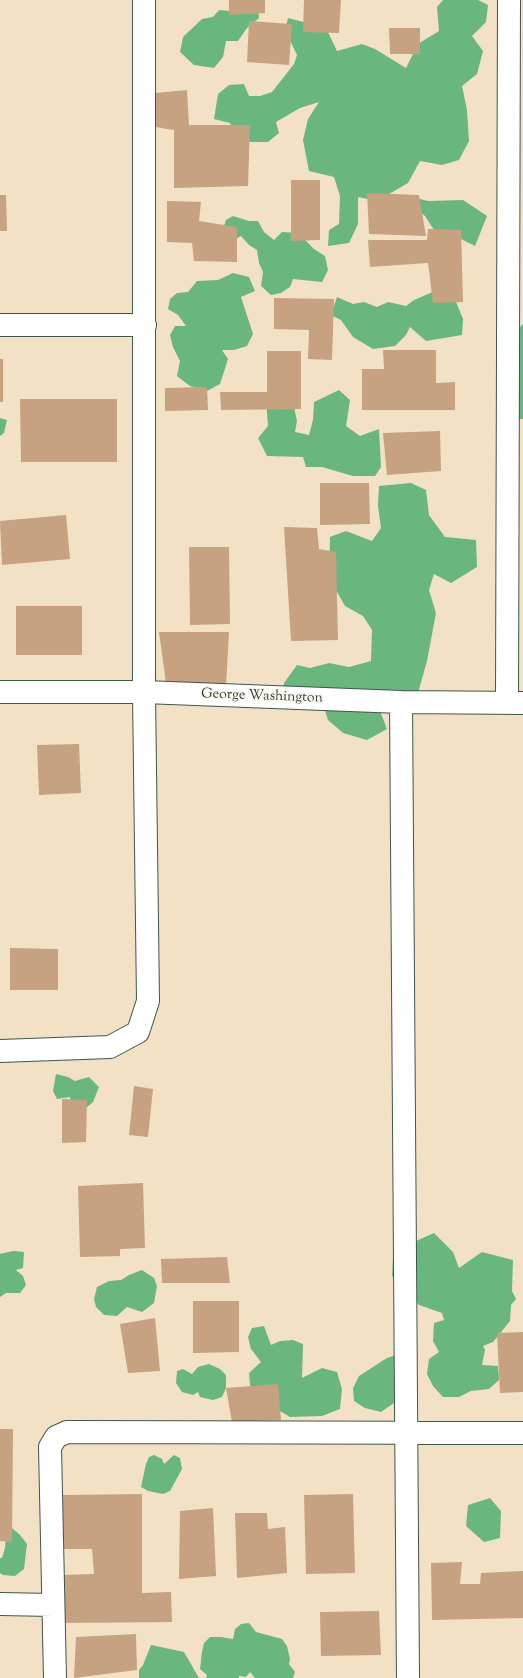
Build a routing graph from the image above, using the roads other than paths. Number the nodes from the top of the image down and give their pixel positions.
1 (144, 0) edge
2 (509, 0) edge
3 (0, 325) edge
4 (145, 325) junction
5 (0, 692) edge
6 (144, 692) junction
7 (401, 702) junction
8 (515, 703) edge
9 (0, 1051) edge
10 (523, 1433) edge
11 (406, 1434) junction
12 (0, 1604) edge
13 (53, 1605) junction
14 (55, 1678) edge
15 (408, 1678) edge

1 - 4 street
2 - 8 street
3 - 4 street
4 - 6 street
5 - 6 street, George Washington
6 - 7 street, George Washington
6 - 9 street
7 - 8 street, George Washington
7 - 11 street
10 - 11 street
11 - 13 street
11 - 15 street
12 - 13 street
13 - 14 street

